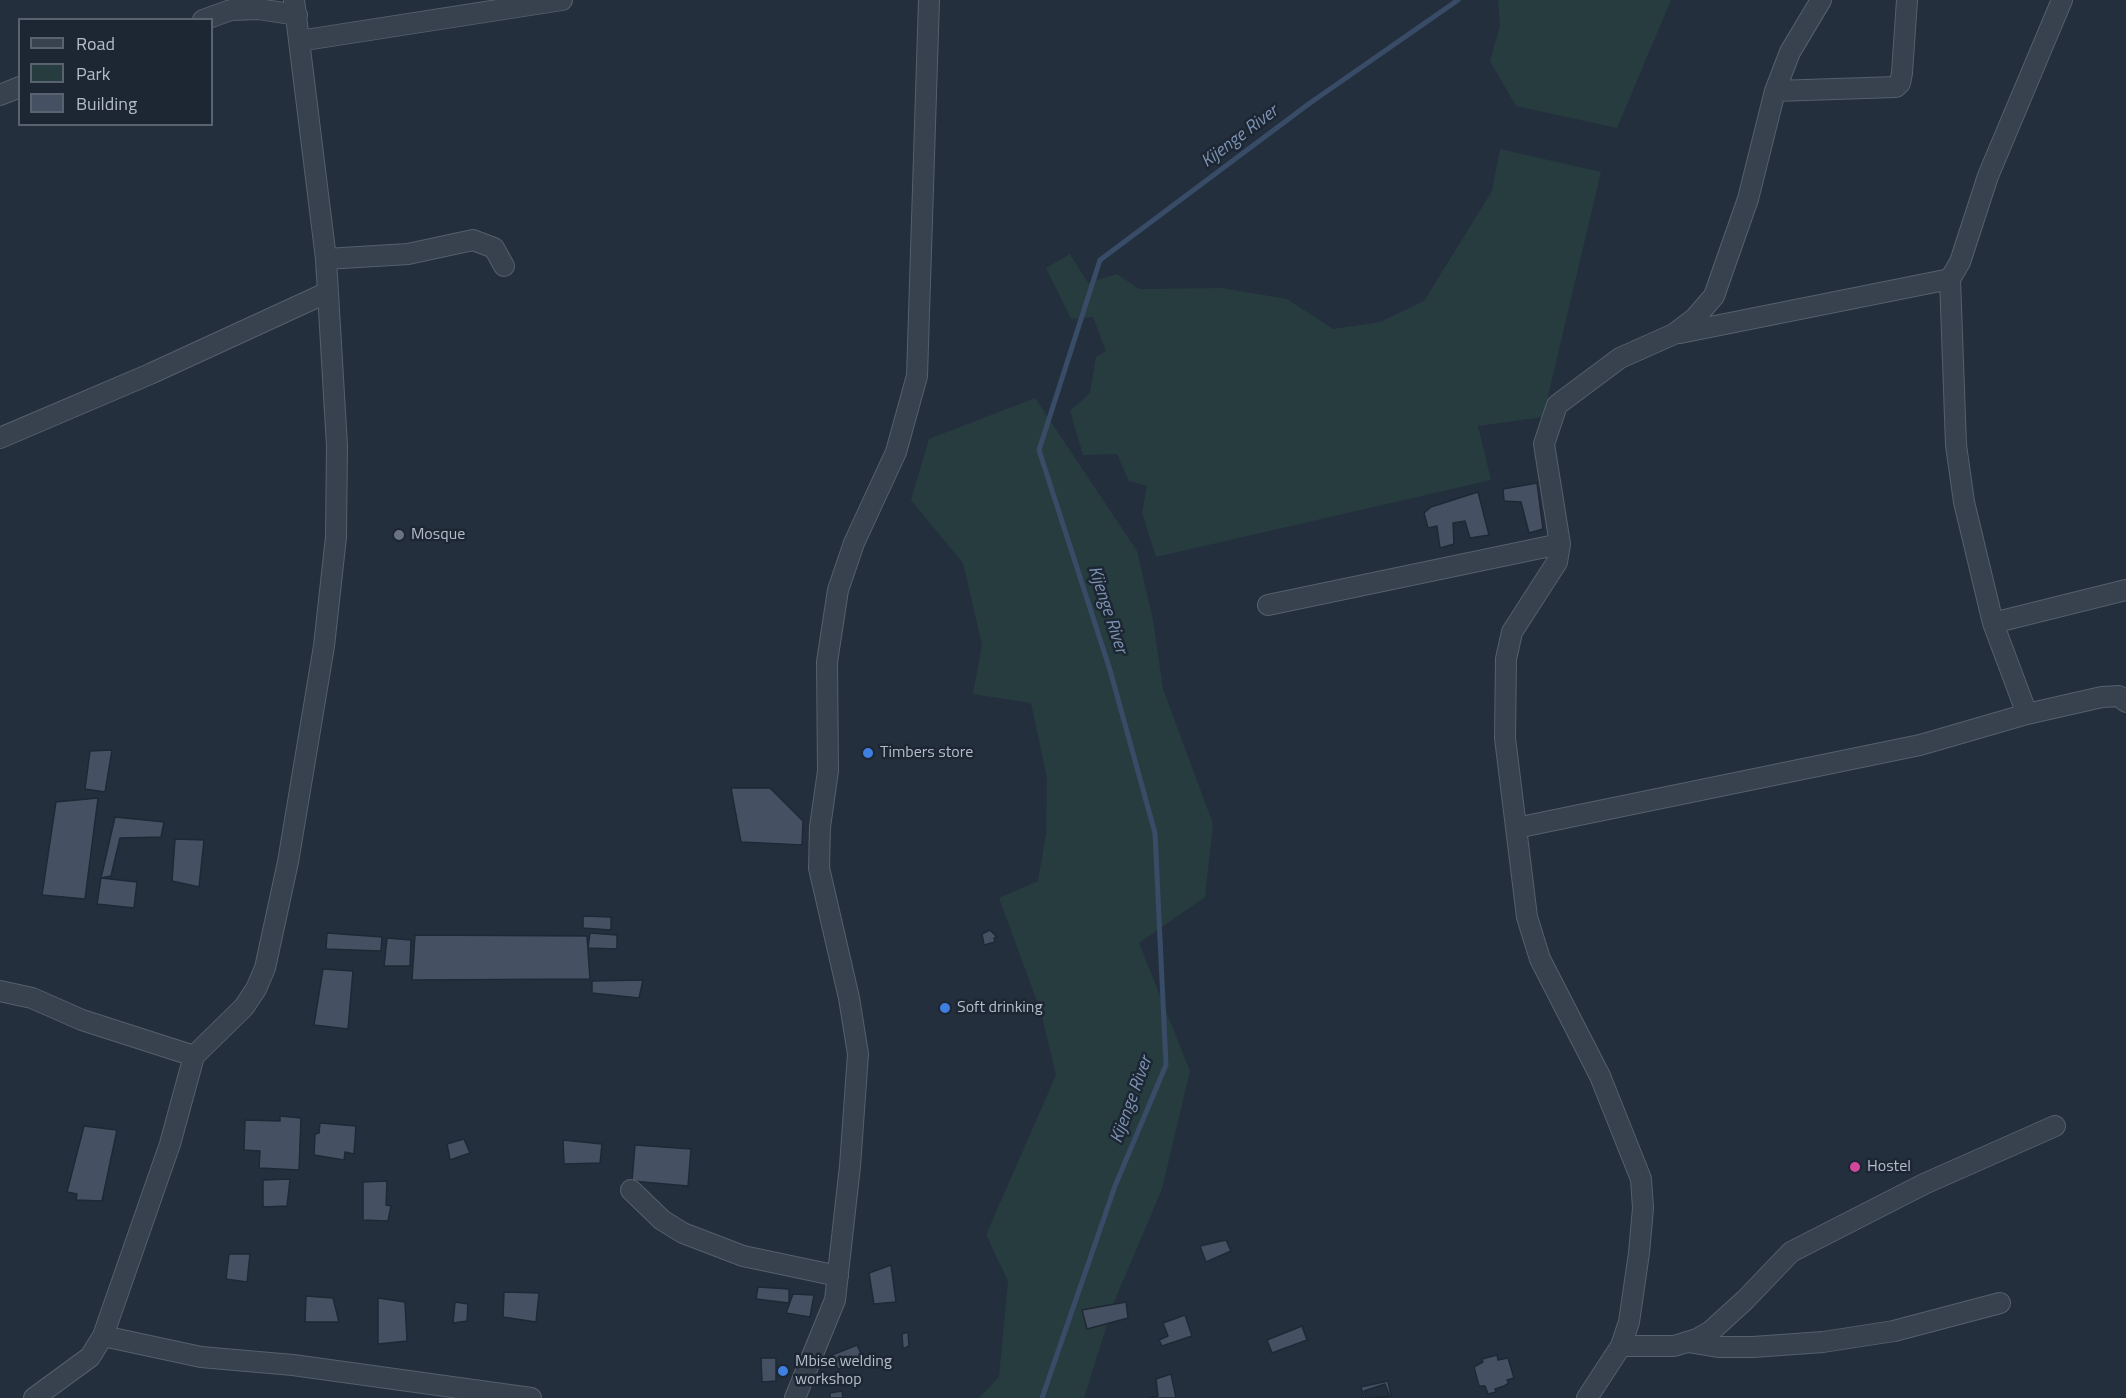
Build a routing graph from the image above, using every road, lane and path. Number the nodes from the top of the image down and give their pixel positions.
1 (562, 0) edge
2 (929, 0) edge
3 (1821, 0) edge
4 (1907, 0) edge
5 (2062, 0) edge
6 (296, 7) edge
7 (209, 18) edge
8 (299, 41) junction
9 (18, 88) edge
10 (1775, 91) junction
11 (0, 95) edge
12 (326, 259) junction
13 (504, 266) dead end
14 (1950, 279) junction
15 (326, 293) junction
16 (1674, 334) junction
17 (0, 438) edge
18 (1560, 544) junction
19 (2126, 590) edge
20 (1268, 605) dead end
21 (1993, 623) junction
22 (2126, 702) edge
23 (2027, 714) junction
24 (1515, 828) junction
25 (0, 991) edge
26 (194, 1056) junction
27 (2055, 1126) dead end
28 (631, 1190) dead end
29 (838, 1276) junction
30 (2000, 1303) dead end
31 (103, 1336) junction
32 (1688, 1342) junction
33 (1621, 1346) junction
34 (33, 1398) edge
35 (531, 1398) edge
36 (795, 1398) edge
37 (1587, 1398) edge

1 - 8 street
2 - 29 street
3 - 10 street
4 - 10 street
5 - 14 street
6 - 7 street
6 - 8 street
8 - 12 street
9 - 11 street
10 - 16 street
12 - 13 street
12 - 15 street
14 - 16 street
14 - 21 street
15 - 17 street
15 - 26 street
16 - 18 street
18 - 20 street
18 - 24 street
19 - 21 street
21 - 23 street
22 - 23 street
23 - 24 street
24 - 33 street
25 - 26 street
26 - 31 street
27 - 32 street
28 - 29 street
29 - 36 street
30 - 32 street
31 - 34 street
31 - 35 street
32 - 33 street
33 - 37 street

